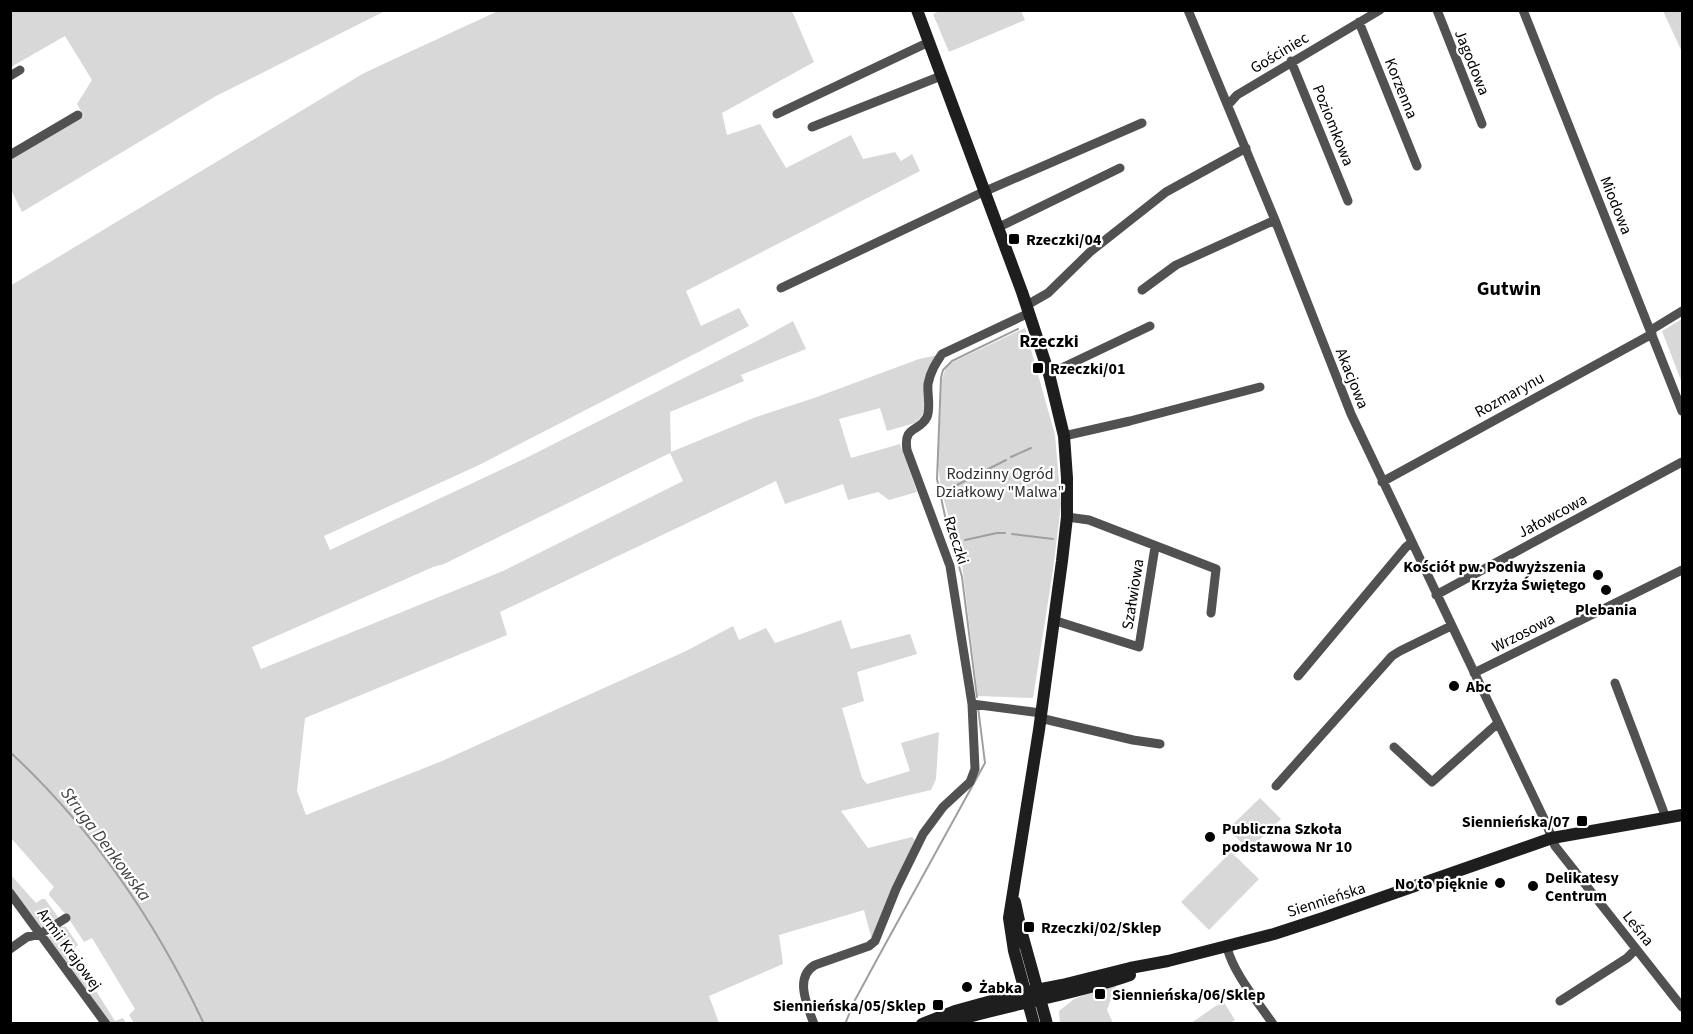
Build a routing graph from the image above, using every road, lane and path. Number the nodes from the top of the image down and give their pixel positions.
1 (917, 10) edge
2 (1188, 10) edge
3 (1380, 10) edge
4 (1437, 10) edge
5 (1523, 10) edge
6 (1359, 22) junction
7 (928, 42) junction
8 (1291, 62) junction
9 (20, 70) dead end
10 (10, 76) edge
11 (941, 76) junction
12 (1228, 105) junction
13 (777, 114) dead end
14 (78, 115) dead end
15 (1142, 123) dead end
16 (1482, 124) dead end
17 (812, 127) dead end
18 (1246, 148) junction
19 (10, 155) edge
20 (1417, 166) dead end
21 (1120, 168) dead end
22 (984, 192) junction
23 (1348, 201) dead end
24 (1275, 220) junction
25 (997, 228) junction
26 (781, 288) dead end
27 (1142, 290) dead end
28 (1028, 309) junction
29 (1683, 311) edge
30 (1150, 326) dead end
31 (1652, 332) junction
32 (1049, 374) junction
33 (1260, 387) dead end
34 (1683, 411) edge
35 (1064, 436) junction
36 (1683, 462) edge
37 (1382, 482) junction
38 (1067, 517) junction
39 (1411, 543) junction
40 (1155, 547) junction
41 (1683, 570) edge
42 (1436, 595) junction
43 (1211, 614) dead end
44 (1053, 620) junction
45 (1451, 626) junction
46 (1474, 673) junction
47 (1298, 676) dead end
48 (1615, 683) dead end
49 (972, 704) junction
50 (1040, 716) junction
51 (1498, 723) junction
52 (1160, 744) dead end
53 (1394, 747) dead end
54 (1276, 786) dead end
55 (1683, 815) edge
56 (1666, 818) junction
57 (1552, 838) junction
58 (10, 894) edge
59 (66, 918) dead end
60 (40, 934) junction
61 (1227, 946) junction
62 (10, 949) edge
63 (1636, 949) junction
64 (1033, 996) junction
65 (1560, 1002) dead end
66 (1683, 1007) edge
67 (106, 1023) edge
68 (814, 1023) edge
69 (921, 1023) edge
70 (945, 1023) edge
71 (1034, 1023) edge
72 (1047, 1023) edge
73 (1273, 1023) edge

1 - 7 main road
2 - 12 street, Akacjowa
3 - 6 street, Gościniec
4 - 16 street, Jagodowa
5 - 31 street, Miodowa
6 - 8 street, Gościniec
6 - 20 street, Korzenna
7 - 11 main road
7 - 13 street
8 - 12 street, Gościniec
8 - 23 street, Poziomkowa
9 - 10 street
11 - 17 street
11 - 22 main road
12 - 18 street, Akacjowa
14 - 19 street
15 - 22 street
18 - 24 street, Akacjowa
18 - 28 street, Rzeczki
21 - 25 street
22 - 25 main road
22 - 26 street
24 - 27 street
24 - 37 street, Akacjowa
25 - 28 main road
28 - 32 main road
28 - 49 street, Rzeczki
29 - 31 street, Rozmarynu
30 - 32 street
31 - 34 street, Miodowa
31 - 37 street, Rozmarynu
32 - 35 main road
33 - 35 street
35 - 38 main road
36 - 42 street, Jałowcowa
37 - 39 street, Akacjowa
38 - 40 street, Szałwiowa
38 - 44 main road
39 - 42 street, Akacjowa
39 - 47 street
40 - 43 street, Szałwiowa
40 - 44 street, Szałwiowa
41 - 46 street, Wrzosowa
42 - 45 street, Akacjowa
44 - 50 main road
45 - 46 street, Akacjowa
45 - 54 street
46 - 51 street, Akacjowa
48 - 56 street
49 - 50 street
49 - 68 street, Rzeczki
50 - 52 street
50 - 64 main road
51 - 53 street
51 - 57 street, Akacjowa
55 - 56 main road, Siennieńska
56 - 57 main road, Siennieńska
57 - 61 main road, Siennieńska
57 - 63 street, Leśna
58 - 60 street, Armii Krajowej
59 - 60 street
60 - 62 street
60 - 67 street, Armii Krajowej
61 - 64 main road, Siennieńska
61 - 73 street
63 - 65 street
63 - 66 street, Leśna
64 - 69 main road, Siennieńska
64 - 70 main road, Siennieńska
64 - 71 main road
64 - 72 main road

